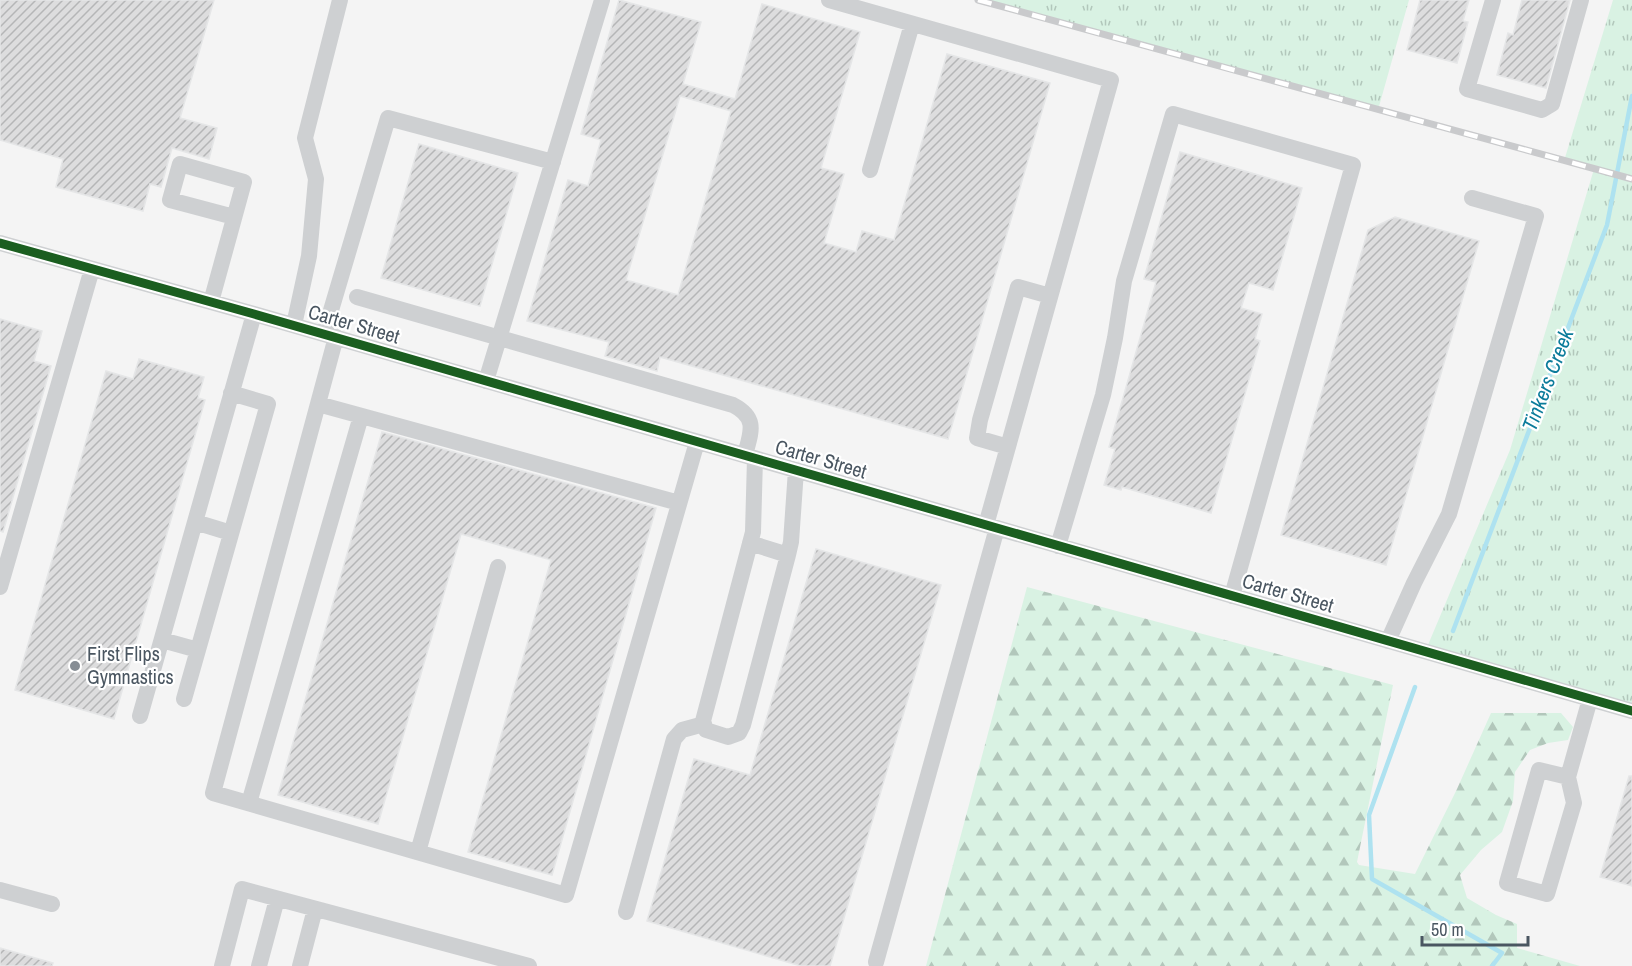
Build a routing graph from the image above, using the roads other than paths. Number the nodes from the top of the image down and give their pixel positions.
1 (340, 0) edge
2 (602, 0) edge
3 (829, 0) edge
4 (1493, 0) edge
5 (1581, 0) edge
6 (912, 24) junction
7 (553, 162) junction
8 (870, 170) dead end
9 (1472, 198) dead end
10 (234, 218) junction
11 (0, 243) edge
12 (92, 269) junction
13 (1050, 296) junction
14 (357, 297) dead end
15 (211, 302) junction
16 (254, 314) junction
17 (294, 326) junction
18 (330, 336) junction
19 (500, 338) junction
20 (486, 381) junction
21 (231, 393) junction
22 (318, 404) junction
23 (361, 416) junction
24 (697, 442) junction
25 (1008, 447) junction
26 (750, 457) junction
27 (796, 470) junction
28 (679, 503) junction
29 (195, 522) junction
30 (991, 527) junction
31 (231, 533) junction
32 (750, 543) junction
33 (1058, 546) junction
34 (788, 555) junction
35 (498, 567) dead end
36 (0, 587) edge
37 (1232, 596) junction
38 (162, 640) junction
39 (1388, 641) junction
40 (198, 650) junction
41 (184, 699) dead end
42 (1590, 699) junction
43 (1632, 711) edge
44 (140, 716) dead end
45 (704, 724) junction
46 (1568, 777) junction
47 (249, 803) junction
48 (418, 852) junction
49 (0, 890) edge
50 (277, 899) junction
51 (52, 904) dead end
52 (315, 909) junction
53 (626, 912) dead end
54 (876, 962) dead end
55 (222, 966) edge
56 (259, 966) edge
57 (300, 966) edge
58 (529, 966) edge

1 - 17 street
2 - 7 street
3 - 6 street
4 - 5 street
6 - 8 street
6 - 13 street
7 - 18 street
7 - 19 street
9 - 39 street
10 - 10 street
10 - 15 street
11 - 12 street, Carter Street
12 - 15 street, Carter Street
12 - 36 street
13 - 25 street
13 - 25 street
14 - 19 street
15 - 16 street, Carter Street
16 - 17 street, Carter Street
16 - 21 street
17 - 18 street, Carter Street
18 - 20 street, Carter Street
18 - 22 street
19 - 20 street
19 - 26 street
20 - 24 street, Carter Street
21 - 29 street
21 - 31 street
22 - 23 street
22 - 47 street
23 - 28 street
23 - 47 street
24 - 26 street, Carter Street
24 - 28 street
25 - 30 street
26 - 27 street, Carter Street
26 - 32 street
27 - 30 street, Carter Street
27 - 34 street
28 - 48 street
29 - 31 street
29 - 38 street
30 - 33 street, Carter Street
30 - 54 street
31 - 40 street
32 - 34 street
32 - 45 street
33 - 37 street, Carter Street
33 - 37 street
34 - 45 street
35 - 48 street
37 - 39 street, Carter Street
38 - 40 street
38 - 44 street
39 - 42 street, Carter Street
40 - 41 street
42 - 43 street, Carter Street
42 - 46 street
45 - 53 street
46 - 46 street
47 - 48 street
49 - 51 street
50 - 52 street
50 - 55 street
50 - 56 street
52 - 57 street
52 - 58 street

